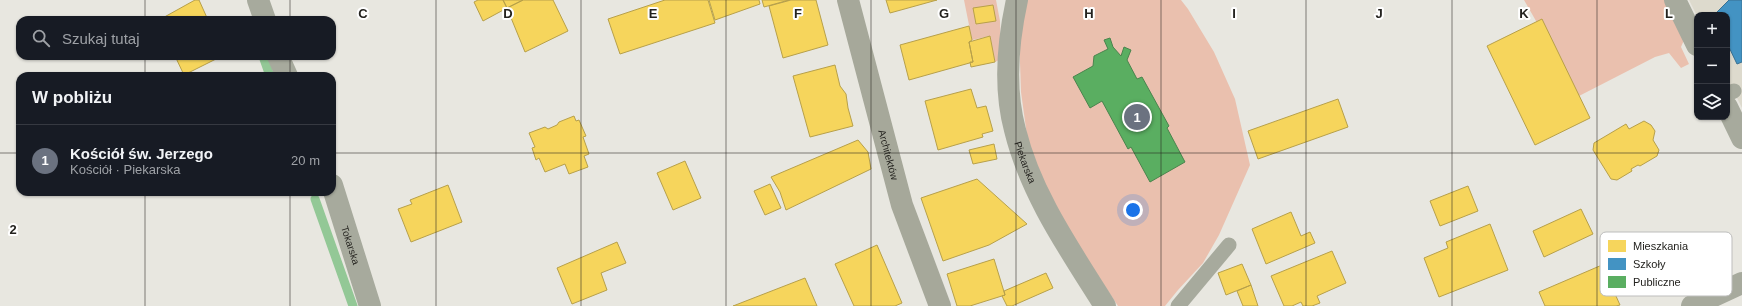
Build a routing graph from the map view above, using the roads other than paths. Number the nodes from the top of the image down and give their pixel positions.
1 (258, 0) edge
2 (848, 0) edge
3 (1017, 0) edge
4 (1675, 0) edge
5 (264, 16) edge
6 (1694, 39) edge
7 (280, 60) edge
8 (285, 72) edge
9 (1730, 101) edge
10 (1742, 138) edge
11 (335, 196) edge
12 (1229, 245) dead end
13 (1742, 283) edge
14 (1732, 288) edge
15 (1714, 296) edge
16 (370, 306) edge
17 (940, 306) edge
18 (1105, 306) edge
19 (1178, 306) edge
20 (1692, 306) edge

1 - 5 street
2 - 17 street, Architektów
3 - 18 street, Piekarska
4 - 6 street
7 - 8 street
9 - 10 street
11 - 16 street, Tokarska
12 - 19 lane
13 - 14 street
15 - 20 street

